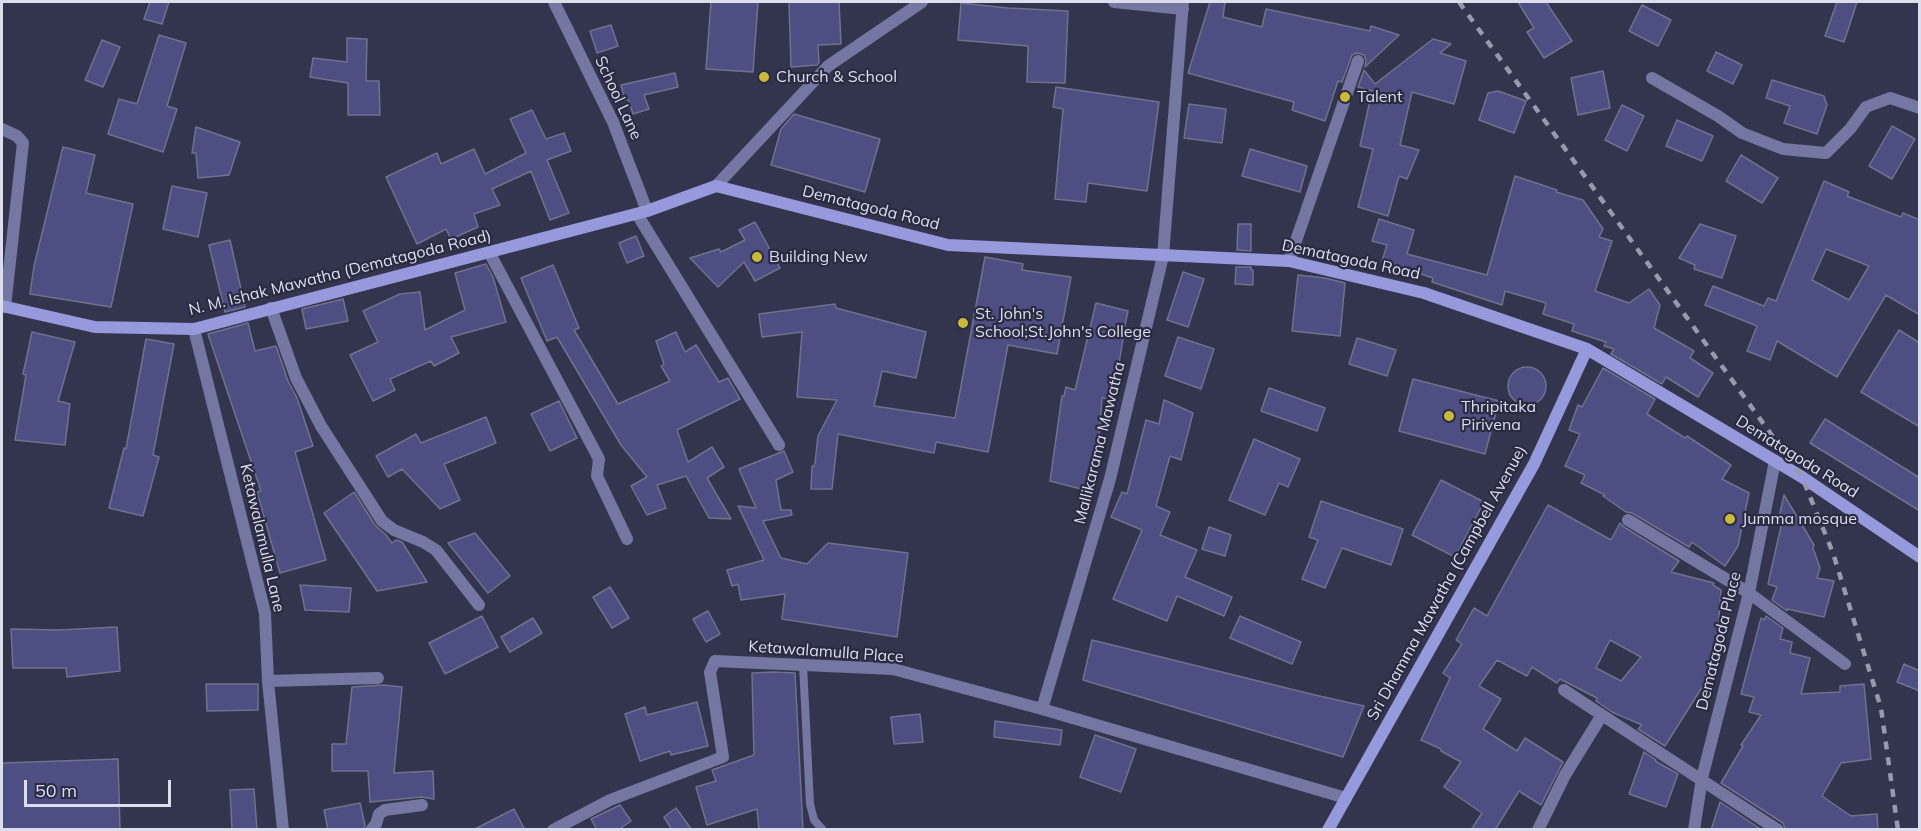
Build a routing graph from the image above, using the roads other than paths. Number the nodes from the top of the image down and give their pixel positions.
1 (554, 2) edge
2 (922, 2) edge
3 (1114, 2) edge
4 (1183, 5) edge
5 (1358, 61) dead end
6 (1652, 78) dead end
7 (1920, 108) edge
8 (2, 129) edge
9 (716, 186) junction
10 (642, 212) junction
11 (489, 252) junction
12 (1163, 256) junction
13 (1289, 261) junction
14 (3, 307) edge
15 (271, 308) junction
16 (194, 329) junction
17 (1587, 349) junction
18 (779, 445) dead end
19 (1775, 461) junction
20 (1628, 520) dead end
21 (627, 539) dead end
22 (1920, 557) edge
23 (1749, 593) junction
24 (479, 605) dead end
25 (1845, 664) dead end
26 (803, 665) junction
27 (378, 678) dead end
28 (268, 681) junction
29 (1564, 690) dead end
30 (1042, 709) junction
31 (1602, 715) junction
32 (1702, 778) junction
33 (1346, 798) junction
34 (422, 805) dead end
35 (283, 830) edge
36 (371, 830) edge
37 (553, 830) edge
38 (823, 830) edge
39 (1328, 830) edge
40 (1538, 830) edge
41 (1694, 830) edge
42 (1778, 830) edge

1 - 10 street, School Lane
2 - 9 street
3 - 4 street
4 - 12 street, Mallikarama Mawatha
5 - 13 street
6 - 7 street
8 - 14 street
9 - 10 main road
9 - 12 main road, Dematagoda Road
10 - 11 main road, N. M. Ishak Mawatha (Dematagoda Road)
10 - 18 street, School Lane
11 - 15 main road, N. M. Ishak Mawatha (Dematagoda Road)
11 - 21 street
12 - 13 main road, Dematagoda Road
12 - 30 street, Mallikarama Mawatha
13 - 17 main road, Dematagoda Road
14 - 16 main road, N. M. Ishak Mawatha (Dematagoda Road)
15 - 16 main road, N. M. Ishak Mawatha (Dematagoda Road)
15 - 24 street
16 - 28 street, Ketawalamulla Lane
17 - 19 main road, Dematagoda Road
17 - 33 main road, Sri Dhamma Mawatha (Campbell Avenue)
19 - 22 main road, Dematagoda Road
19 - 23 street, Dematagoda Place
20 - 23 street
23 - 25 street
23 - 32 street, Dematagoda Place
26 - 30 street, Ketawalamulla Place
26 - 37 street, Ketawalamulla Place
26 - 38 lane
27 - 28 street
28 - 35 street, Ketawalamulla Lane
29 - 31 street
30 - 33 street, Ketawalamulla Place
31 - 32 street
31 - 40 street
32 - 41 street, Dematagoda Place
32 - 42 street
33 - 39 main road, Sri Dhamma Mawatha (Campbell Avenue)
34 - 36 street

